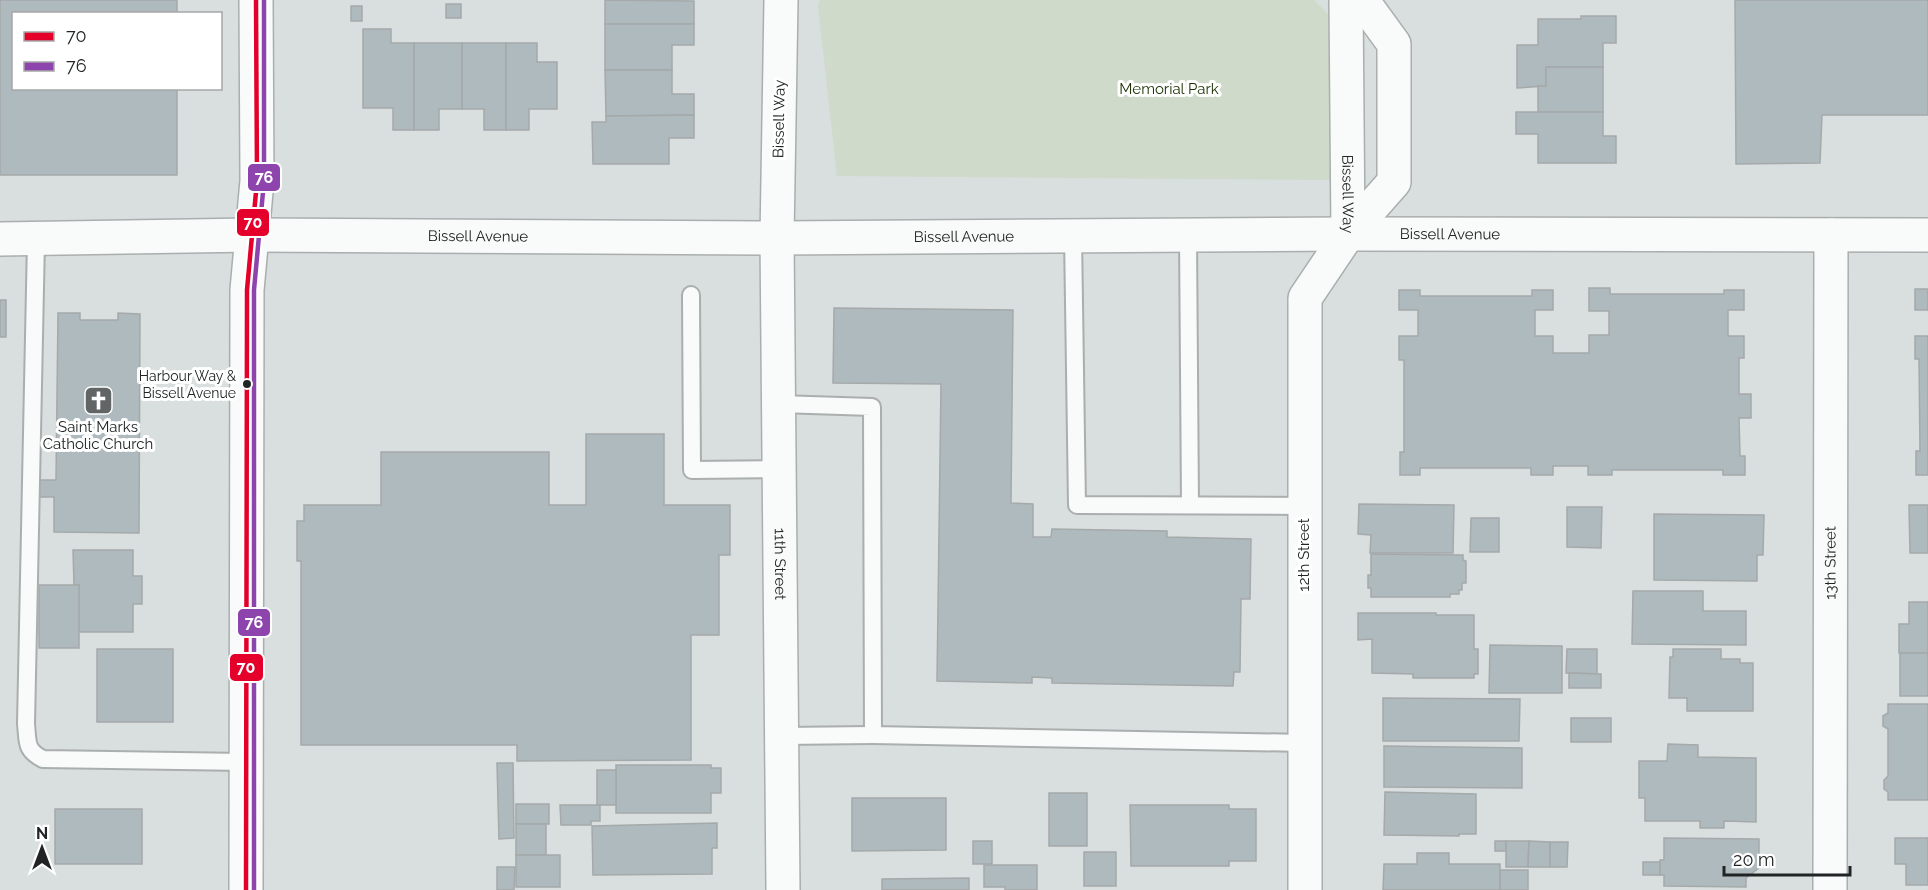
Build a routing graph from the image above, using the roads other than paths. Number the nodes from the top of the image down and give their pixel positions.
1 (256, 0) edge
2 (781, 0) edge
3 (1346, 0) edge
4 (1362, 0) edge
5 (1348, 234) junction
6 (252, 235) junction
7 (1073, 235) junction
8 (1188, 235) junction
9 (1831, 235) junction
10 (1928, 235) edge
11 (777, 238) junction
12 (0, 239) edge
13 (36, 240) junction
14 (691, 295) dead end
15 (778, 404) junction
16 (780, 469) junction
17 (1190, 505) junction
18 (1304, 506) junction
19 (873, 735) junction
20 (782, 736) junction
21 (1304, 743) junction
22 (246, 762) junction
23 (246, 890) edge
24 (783, 890) edge
25 (1305, 890) edge
26 (1830, 890) edge

1 - 6 street
2 - 11 street, Bissell Way
3 - 5 street, Bissell Way
4 - 5 street, Bissell Way
5 - 8 street, Bissell Avenue
5 - 9 street, Bissell Avenue
5 - 18 street, 12th Street
6 - 11 street, Bissell Avenue
6 - 13 street, Bissell Avenue
6 - 22 street
7 - 8 street, Bissell Avenue
7 - 11 street, Bissell Avenue
7 - 17 lane
8 - 17 lane
9 - 10 street, Bissell Avenue
9 - 26 street, 13th Street
11 - 15 street, 11th Street
12 - 13 street, Bissell Avenue
13 - 22 lane
14 - 16 lane
15 - 16 street, 11th Street
15 - 19 lane
16 - 20 street, 11th Street
17 - 18 lane
18 - 21 street, 12th Street
19 - 20 lane
19 - 21 lane
20 - 24 street, 11th Street
21 - 25 street, 12th Street
22 - 23 street

